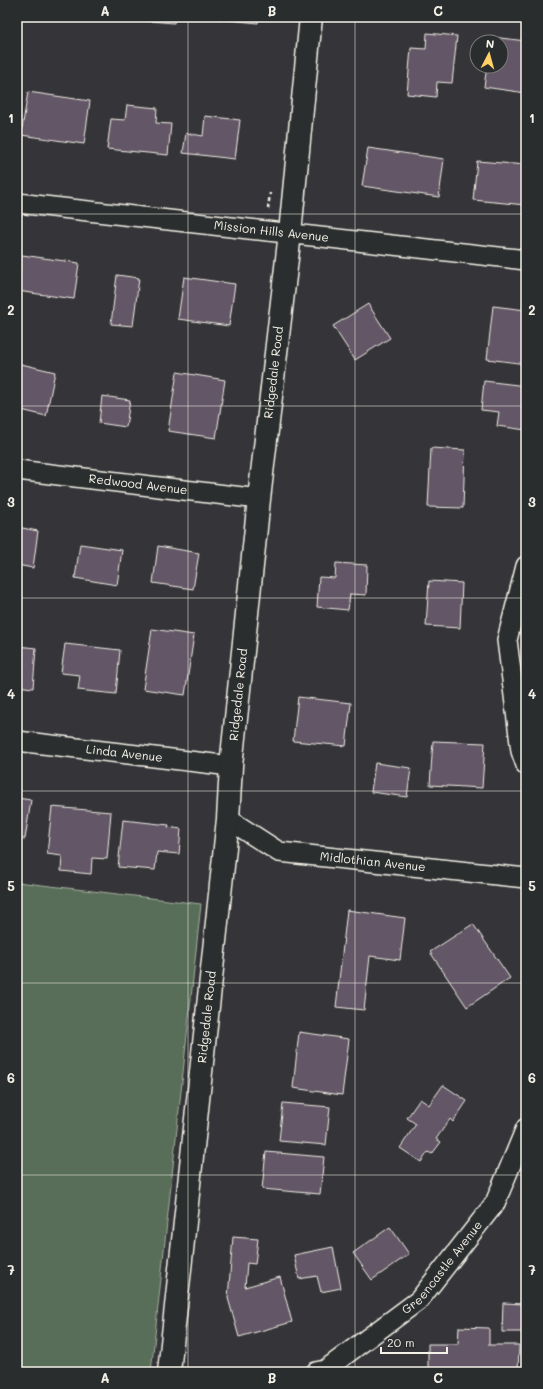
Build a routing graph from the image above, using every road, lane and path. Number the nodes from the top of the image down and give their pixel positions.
1 (311, 17) edge
2 (17, 203) edge
3 (290, 234) junction
4 (526, 260) edge
5 (17, 470) edge
6 (258, 499) junction
7 (526, 566) edge
8 (17, 741) edge
9 (526, 765) edge
10 (230, 766) junction
11 (228, 819) junction
12 (526, 878) edge
13 (526, 1128) edge
14 (169, 1372) edge
15 (316, 1372) edge

1 - 3 street, Ridgedale Road
2 - 3 street, Mission Hills Avenue
3 - 4 street, Mission Hills Avenue
3 - 6 street, Ridgedale Road
5 - 6 street, Redwood Avenue
6 - 10 street, Ridgedale Road
7 - 9 street
8 - 10 street, Linda Avenue
10 - 11 street, Ridgedale Road
11 - 12 street, Midlothian Avenue
11 - 14 street, Ridgedale Road
13 - 15 street, Greencastle Avenue

